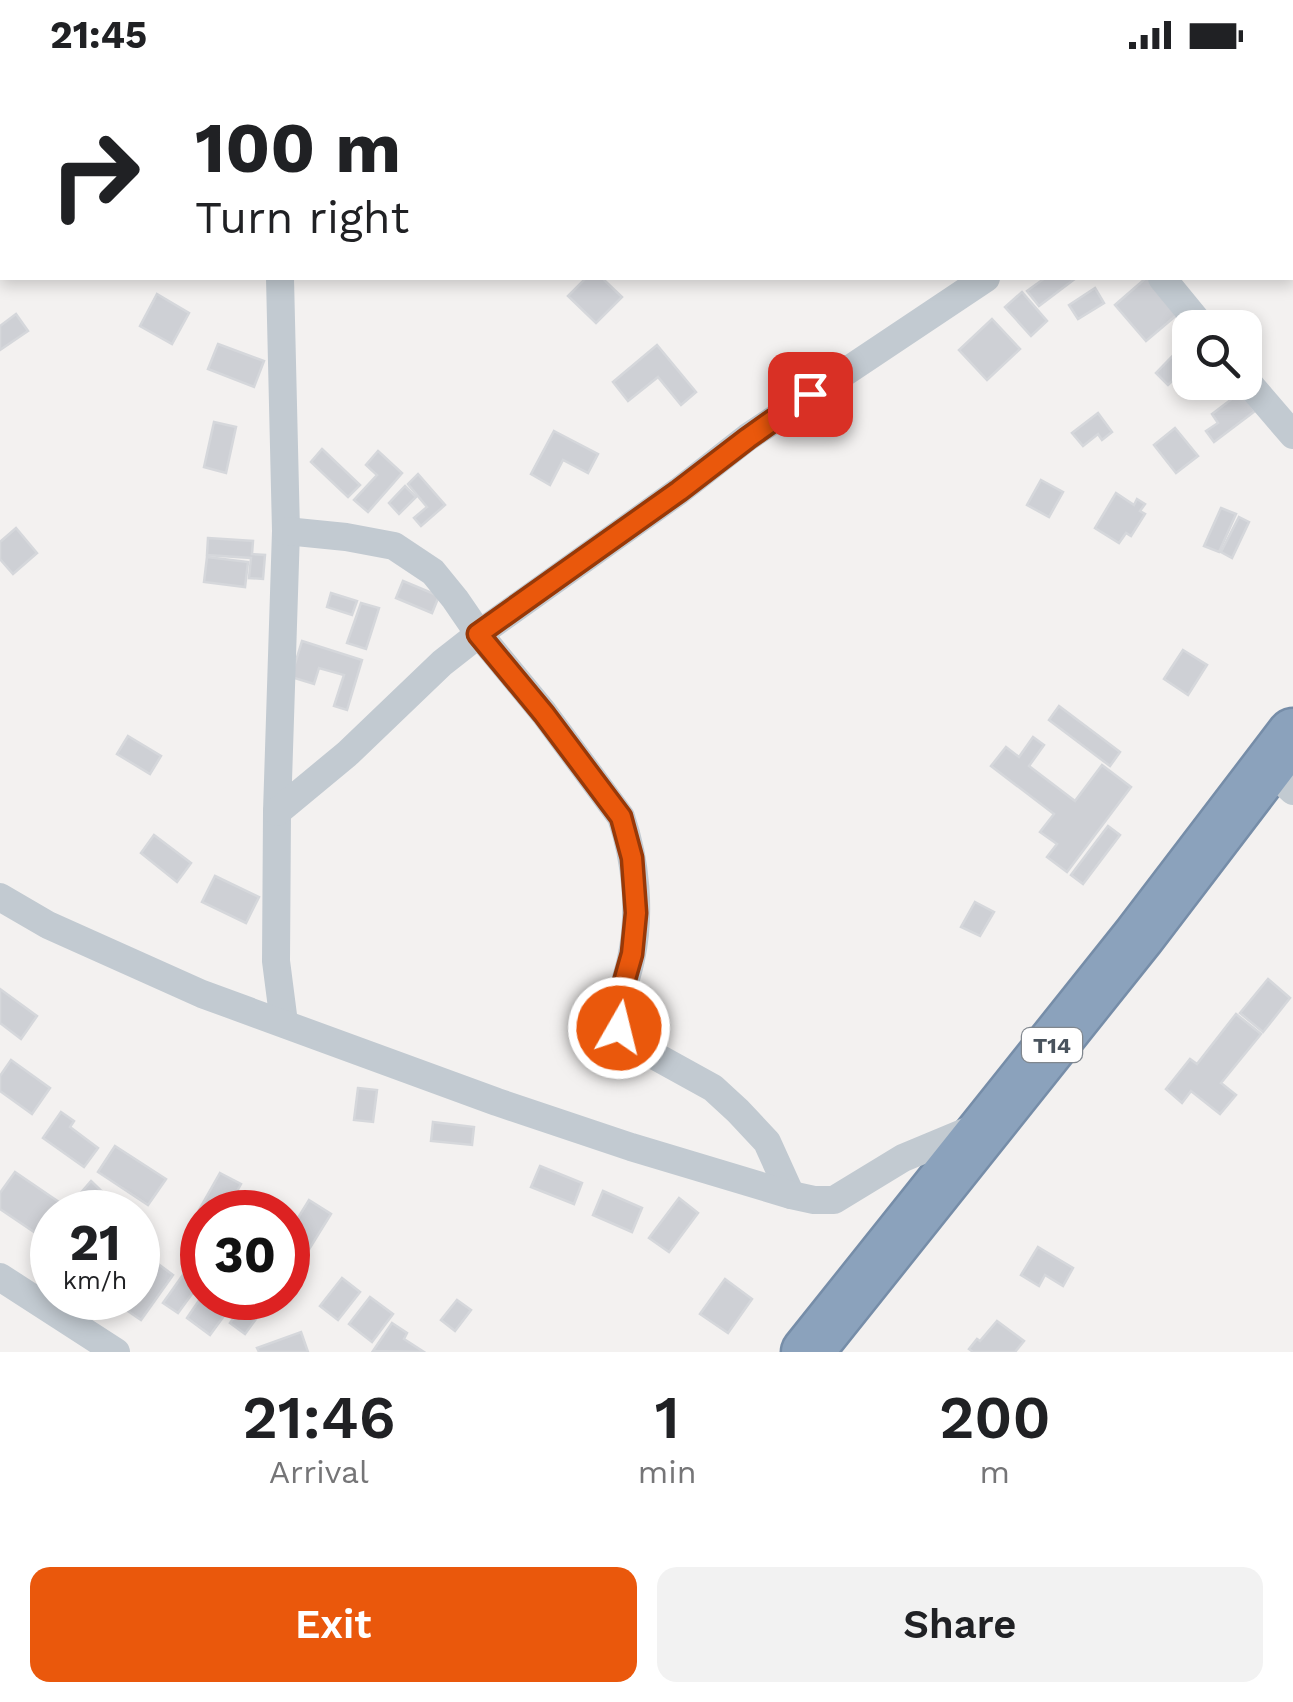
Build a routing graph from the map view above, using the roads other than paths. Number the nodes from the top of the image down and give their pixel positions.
1 (280, 280) edge
2 (983, 280) edge
3 (1164, 280) edge
4 (1188, 310) edge
5 (1262, 399) edge
6 (1293, 435) edge
7 (286, 531) junction
8 (478, 634) junction
9 (1285, 764) edge
10 (278, 812) junction
11 (0, 896) edge
12 (284, 1023) junction
13 (990, 1122) junction
14 (790, 1195) junction
15 (0, 1277) edge
16 (116, 1352) edge
17 (806, 1352) edge

1 - 7 street
2 - 8 street
3 - 4 street
5 - 6 street
7 - 8 street
7 - 10 street
8 - 10 street
8 - 14 street
9 - 13 highway, T14
10 - 12 street
11 - 12 street
12 - 14 street
13 - 14 street
13 - 17 highway, T14
15 - 16 street

